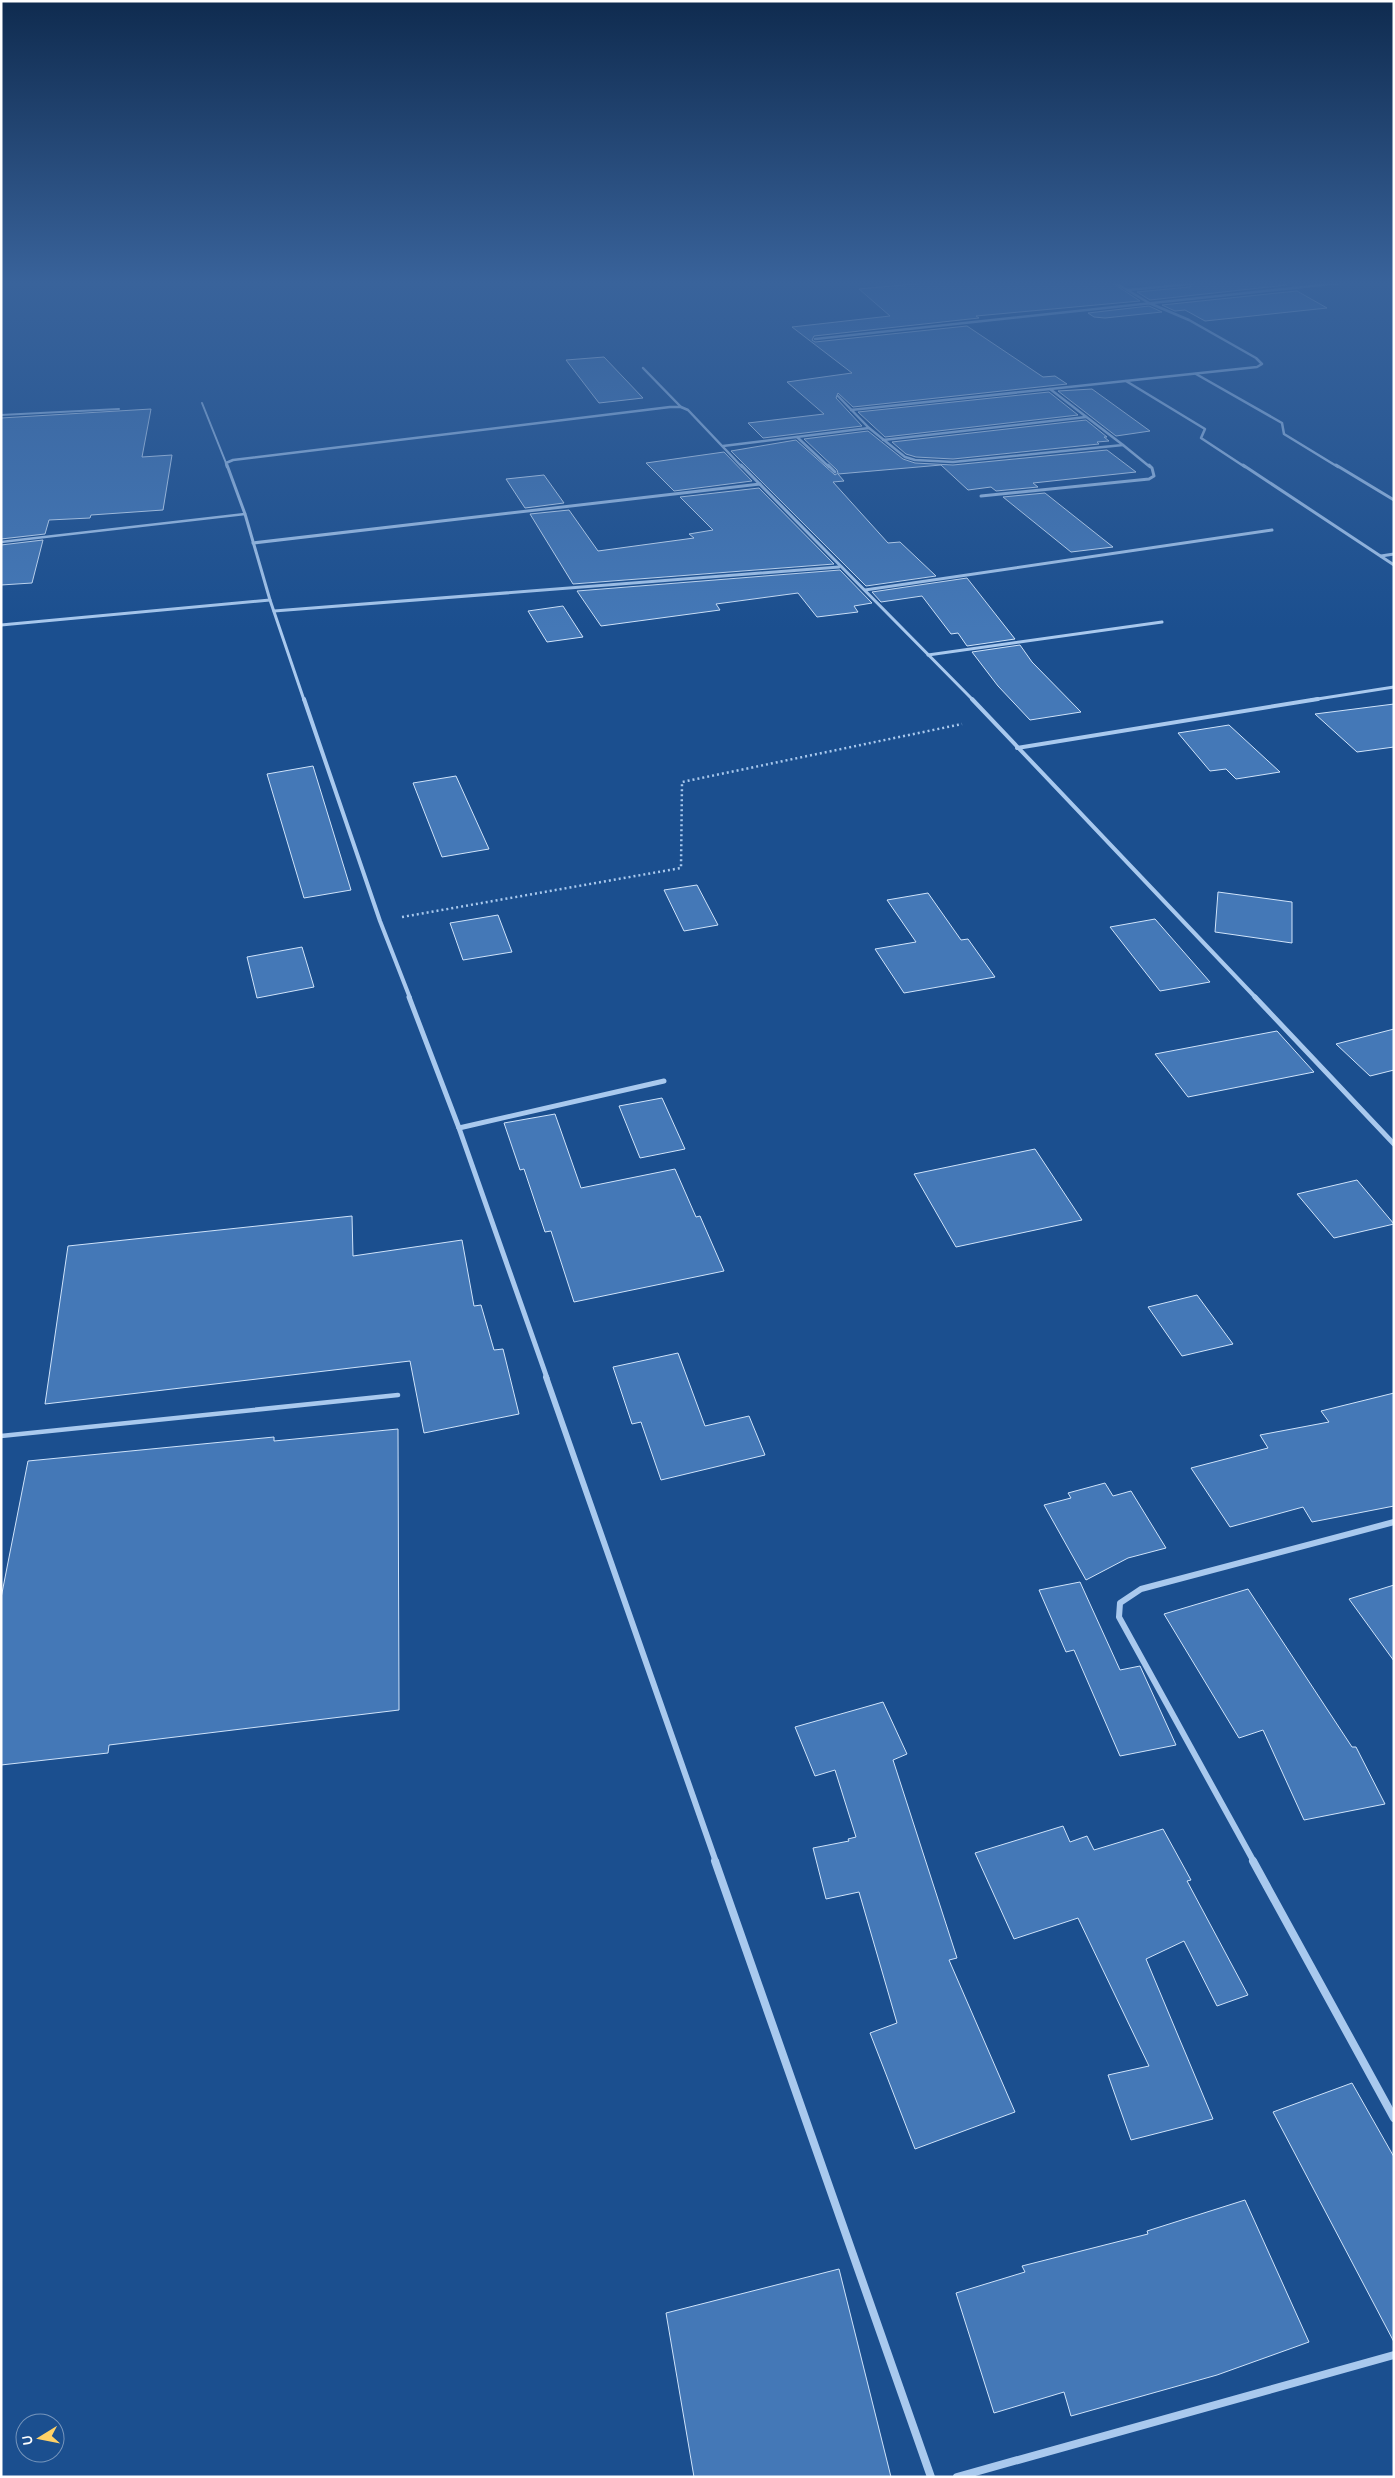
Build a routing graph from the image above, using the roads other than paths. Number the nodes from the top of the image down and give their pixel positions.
1 (671, 398) edge
2 (840, 398) edge
3 (968, 398) edge
4 (1061, 398) edge
5 (1153, 398) edge
6 (1237, 398) edge
7 (202, 403) dead end
8 (680, 407) junction
9 (119, 409) dead end
10 (851, 410) junction
11 (1, 415) edge
12 (1086, 417) junction
13 (869, 428) junction
14 (797, 436) junction
15 (884, 440) junction
16 (1123, 445) junction
17 (723, 446) junction
18 (226, 463) junction
19 (835, 472) dead end
20 (760, 484) junction
21 (981, 496) dead end
22 (1394, 500) edge
23 (245, 514) junction
24 (1272, 530) dead end
25 (1, 542) edge
26 (253, 543) junction
27 (1394, 554) edge
28 (1380, 556) junction
29 (1394, 565) edge
30 (840, 567) junction
31 (865, 590) junction
32 (270, 600) junction
33 (274, 611) junction
34 (1162, 622) dead end
35 (1, 626) edge
36 (928, 655) junction
37 (1394, 686) edge
38 (1017, 748) junction
39 (664, 1081) dead end
40 (459, 1128) junction
41 (1394, 1144) edge
42 (398, 1395) dead end
43 (1, 1436) edge
44 (1394, 1522) edge
45 (1394, 2118) edge
46 (1394, 2355) edge
47 (931, 2477) edge
48 (957, 2477) edge

1 - 8 street
2 - 10 street
3 - 10 street
4 - 12 street
5 - 28 street
6 - 22 street
7 - 18 lane
8 - 17 street
8 - 18 street
9 - 11 lane
10 - 13 street
12 - 15 street
12 - 16 street
13 - 14 street
13 - 15 street
14 - 17 street
14 - 19 street
15 - 16 street
16 - 21 street
17 - 20 street
18 - 23 street
20 - 26 street
20 - 30 street
23 - 25 lane
23 - 26 street
24 - 31 street
26 - 32 street
27 - 28 street
28 - 29 street
30 - 31 street
30 - 33 street
31 - 36 street
32 - 33 street
32 - 35 street
33 - 40 street
34 - 36 street
36 - 38 street
37 - 38 street
38 - 41 street
39 - 40 street
40 - 47 street
42 - 43 lane
44 - 45 street
46 - 48 street

